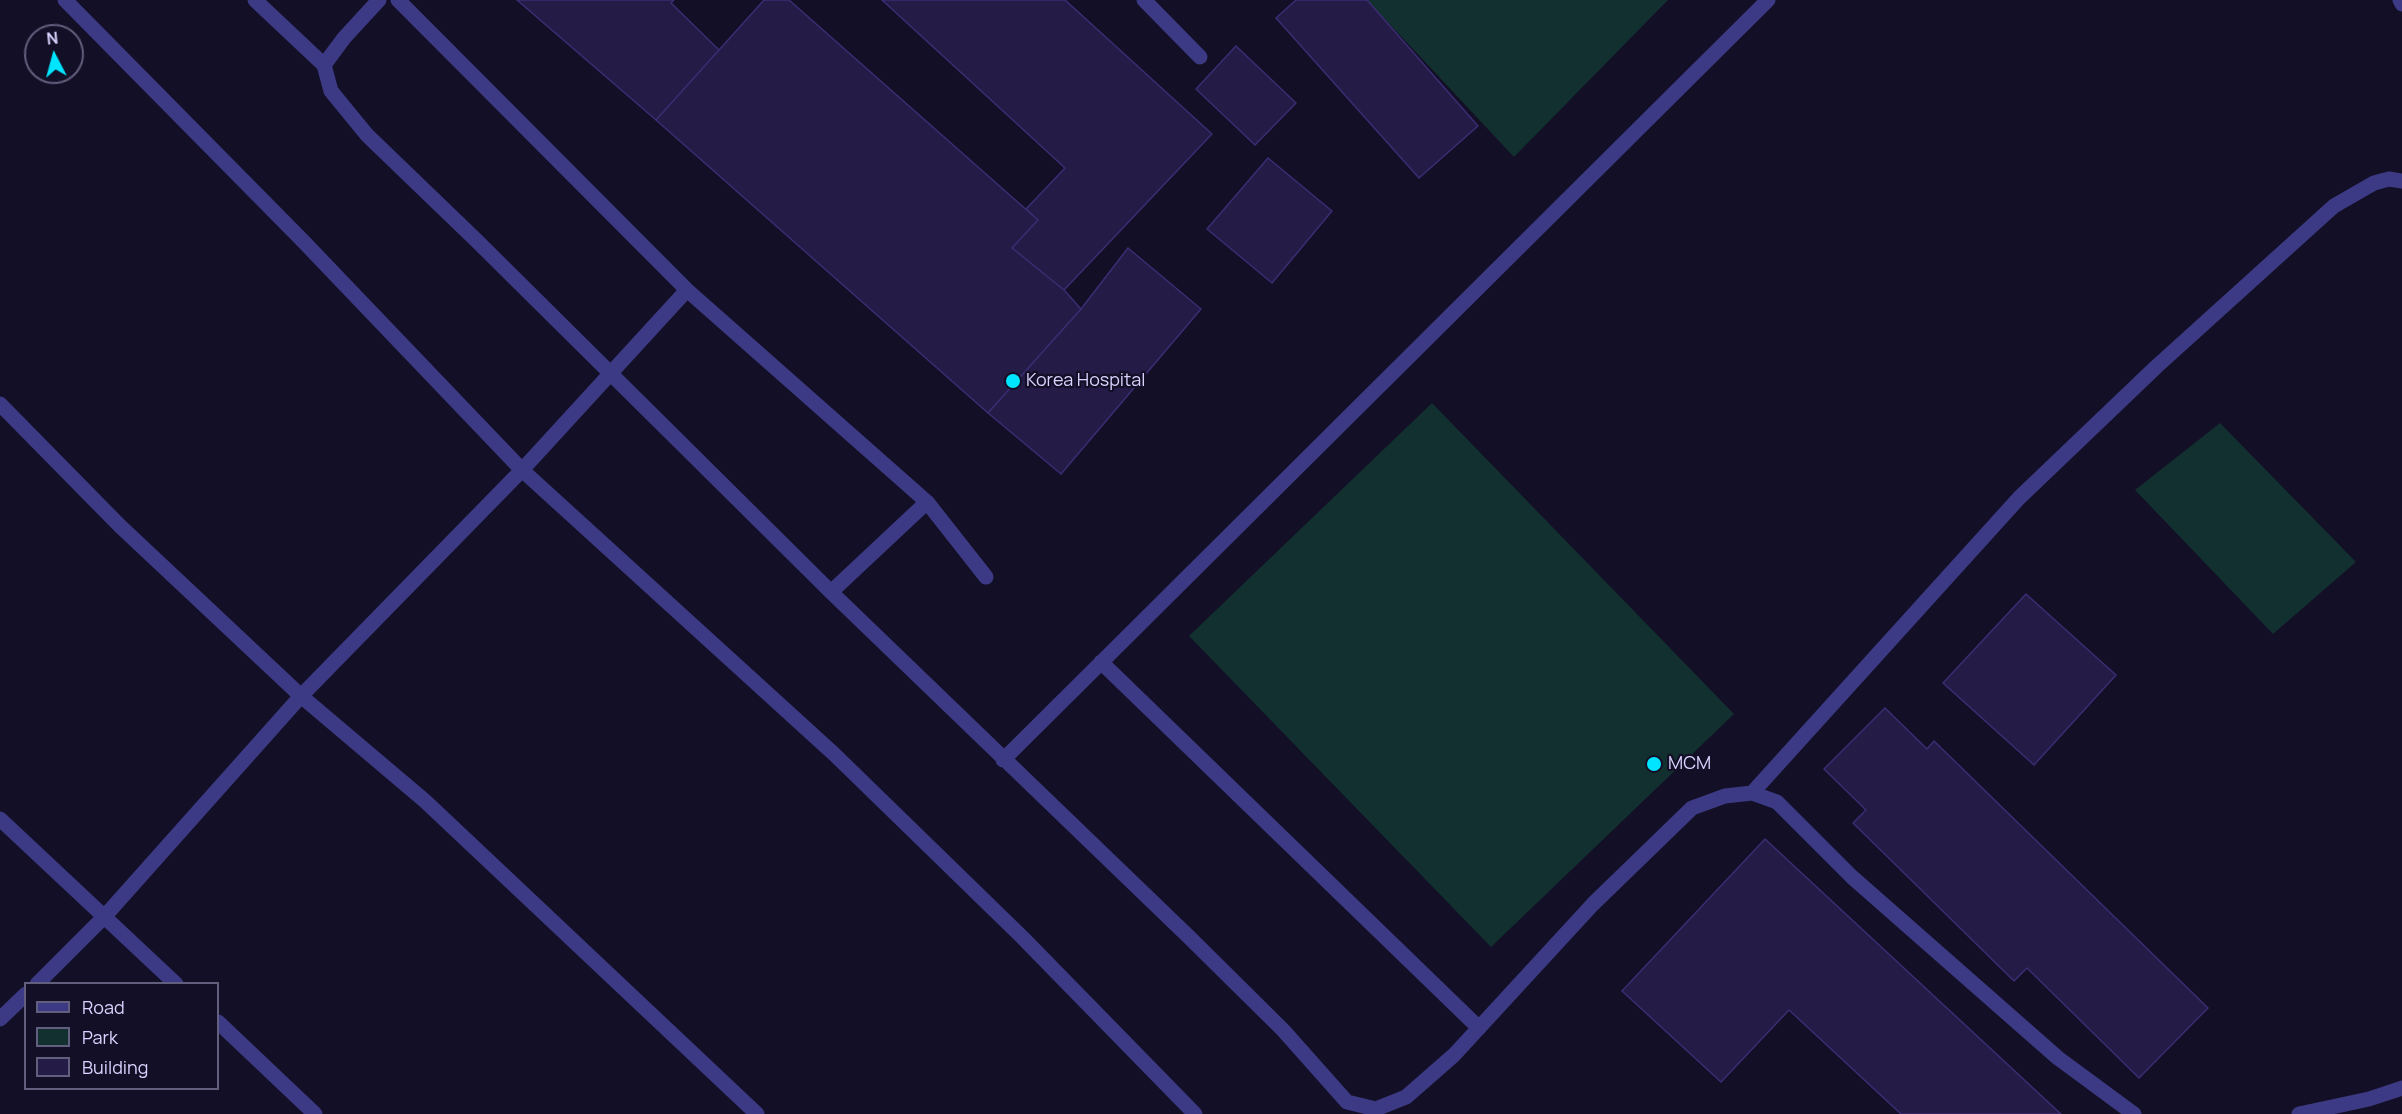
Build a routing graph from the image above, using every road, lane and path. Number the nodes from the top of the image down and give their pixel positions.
1 (66, 0) edge
2 (255, 0) edge
3 (379, 0) edge
4 (398, 0) edge
5 (1144, 0) edge
6 (1768, 0) edge
7 (2400, 0) edge
8 (2402, 4) edge
9 (1200, 57) dead end
10 (324, 65) junction
11 (2402, 181) edge
12 (687, 290) junction
13 (611, 375) junction
14 (0, 404) edge
15 (522, 470) junction
16 (927, 502) junction
17 (986, 577) dead end
18 (831, 592) junction
19 (1101, 662) junction
20 (301, 696) junction
21 (1003, 760) junction
22 (1752, 793) junction
23 (0, 819) edge
24 (105, 916) junction
25 (39, 982) edge
26 (174, 982) edge
27 (24, 996) edge
28 (0, 1020) edge
29 (219, 1023) edge
30 (1479, 1028) junction
31 (2402, 1088) edge
32 (315, 1114) edge
33 (757, 1114) edge
34 (1195, 1114) edge
35 (2134, 1114) edge
36 (2299, 1114) edge

1 - 15 street
2 - 10 street
3 - 10 street
4 - 12 street
5 - 9 street
6 - 19 street
7 - 8 street
10 - 13 street
11 - 22 street
12 - 13 street
12 - 16 street
13 - 15 street
13 - 18 street
14 - 20 street
15 - 20 street
15 - 34 street
16 - 17 street
16 - 18 street
18 - 21 street
19 - 21 street
19 - 30 street
20 - 24 street
20 - 33 street
21 - 30 street
22 - 30 street
22 - 35 street
23 - 24 street
24 - 25 street
24 - 26 street
27 - 28 street
29 - 32 street
31 - 36 street

